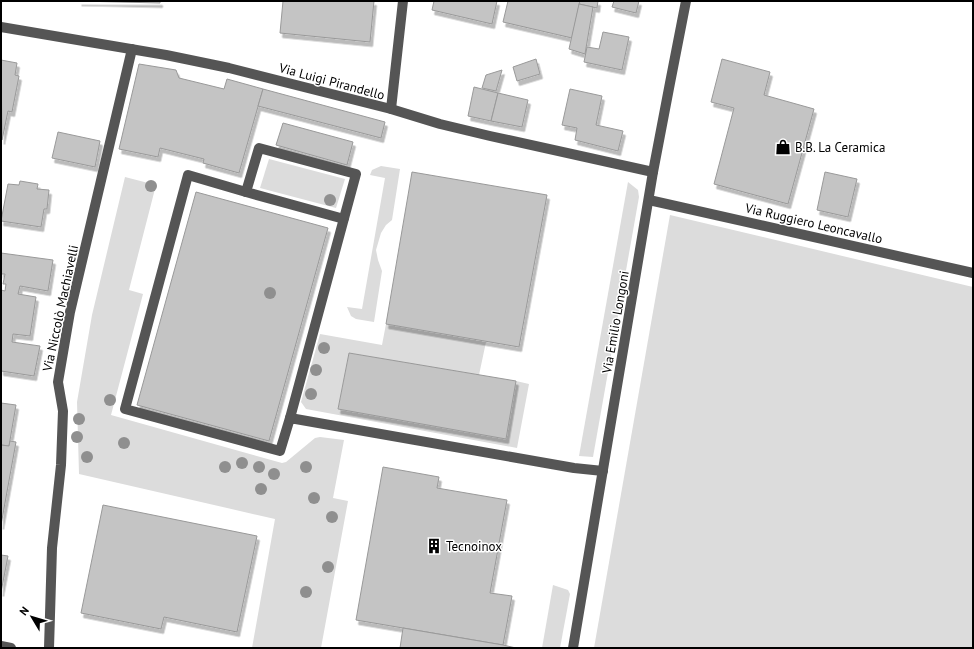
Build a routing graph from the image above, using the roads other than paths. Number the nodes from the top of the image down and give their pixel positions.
1 (403, 1) edge
2 (686, 1) edge
3 (1, 27) edge
4 (132, 49) junction
5 (391, 109) junction
6 (653, 172) junction
7 (246, 192) junction
8 (648, 200) junction
9 (344, 219) junction
10 (973, 273) edge
11 (290, 418) junction
12 (603, 470) junction
13 (1, 646) edge
14 (11, 648) edge
15 (49, 648) edge
16 (573, 648) edge

1 - 5 street
2 - 6 street, Via Emilio Longoni
3 - 4 street, Via Luigi Pirandello
4 - 5 street, Via Luigi Pirandello
4 - 15 street, Via Niccolò Machiavelli
5 - 6 street, Via Luigi Pirandello
6 - 8 street, Via Emilio Longoni
7 - 9 street
7 - 9 street
7 - 11 street
8 - 10 street, Via Ruggiero Leoncavallo
8 - 12 street, Via Emilio Longoni
9 - 11 street
11 - 12 street
12 - 16 street, Via Emilio Longoni
13 - 14 street

